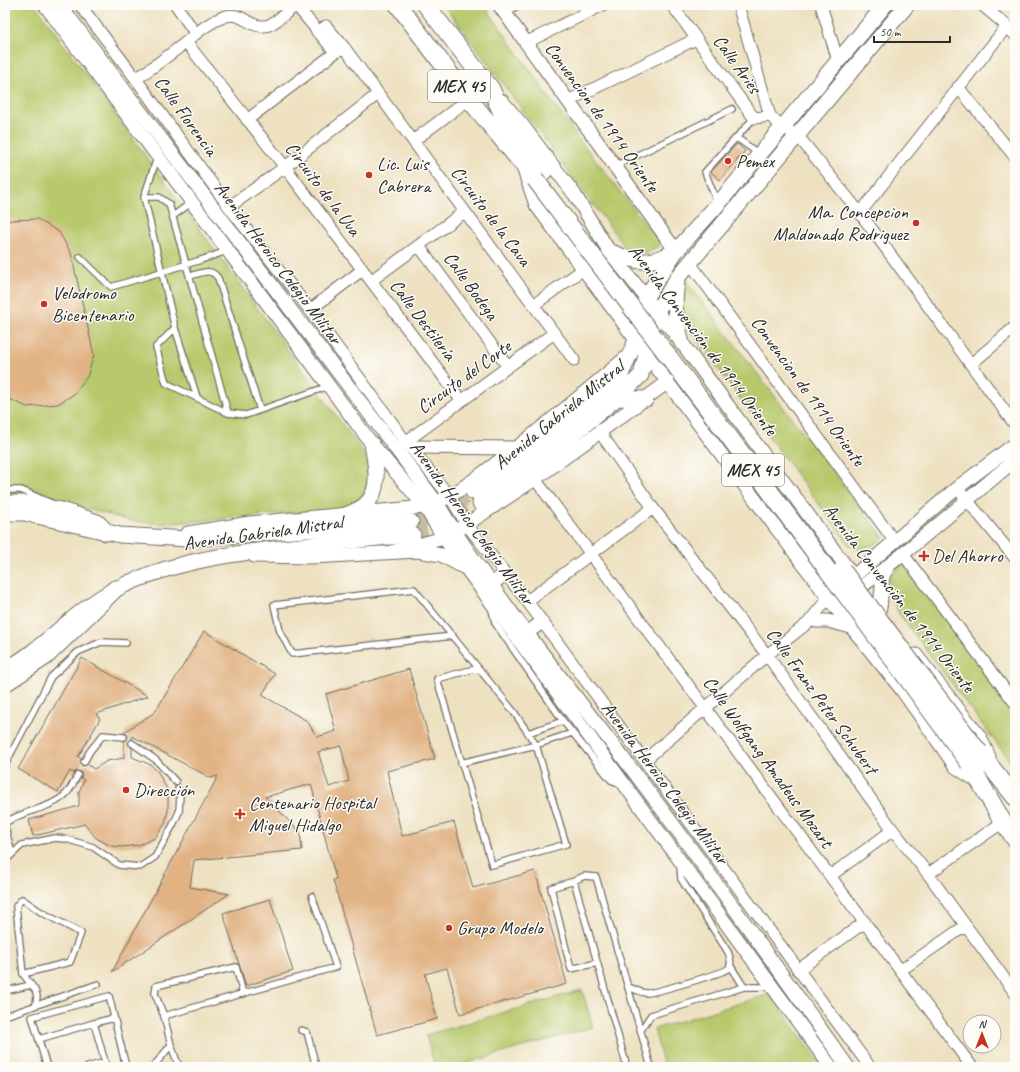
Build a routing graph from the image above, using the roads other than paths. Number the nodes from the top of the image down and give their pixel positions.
1 (45, 5) edge
2 (60, 5) edge
3 (80, 5) edge
4 (176, 5) edge
5 (296, 5) edge
6 (398, 5) edge
7 (426, 5) edge
8 (603, 5) edge
9 (672, 5) edge
10 (738, 5) edge
11 (821, 5) edge
12 (885, 5) edge
13 (907, 5) edge
14 (982, 5) edge
15 (505, 7) edge
16 (1007, 26) junction
17 (195, 33) junction
18 (1015, 35) edge
19 (696, 39) junction
20 (186, 42) junction
21 (525, 43) junction
22 (339, 50) junction
23 (838, 62) junction
24 (136, 79) junction
25 (958, 88) junction
26 (491, 90) junction
27 (378, 94) junction
28 (469, 99) junction
29 (568, 101) junction
30 (732, 109) dead end
31 (770, 116) junction
32 (754, 118) junction
33 (247, 120) junction
34 (783, 127) junction
35 (798, 136) junction
36 (737, 138) junction
37 (413, 141) junction
38 (759, 154) junction
39 (158, 156) junction
40 (1015, 157) edge
41 (522, 165) junction
42 (615, 166) junction
43 (285, 167) junction
44 (539, 175) junction
45 (144, 197) junction
46 (192, 202) junction
47 (718, 204) junction
48 (229, 207) junction
49 (464, 212) junction
50 (860, 213) junction
51 (173, 216) junction
52 (419, 246) junction
53 (228, 250) junction
54 (610, 251) junction
55 (676, 251) junction
56 (80, 257) dead end
57 (690, 263) junction
58 (187, 265) junction
59 (585, 268) junction
60 (362, 270) junction
61 (162, 271) junction
62 (190, 276) junction
63 (678, 277) junction
64 (372, 280) junction
65 (646, 297) junction
66 (535, 304) junction
67 (310, 310) junction
68 (657, 311) junction
69 (1015, 327) edge
70 (175, 328) junction
71 (554, 333) junction
72 (636, 340) junction
73 (682, 343) junction
74 (647, 354) junction
75 (628, 356) junction
76 (574, 360) dead end
77 (971, 364) junction
78 (508, 367) junction
79 (668, 382) junction
80 (329, 386) junction
81 (197, 397) junction
82 (617, 398) junction
83 (646, 399) junction
84 (461, 400) junction
85 (260, 410) junction
86 (228, 412) junction
87 (1015, 425) edge
88 (599, 431) junction
89 (372, 444) junction
90 (1015, 444) edge
91 (404, 446) junction
92 (517, 448) junction
93 (1015, 460) edge
94 (535, 479) junction
95 (957, 488) junction
96 (5, 490) edge
97 (450, 497) junction
98 (967, 499) junction
99 (5, 504) edge
100 (431, 505) junction
101 (653, 508) junction
102 (62, 511) junction
103 (5, 513) edge
104 (343, 516) junction
105 (467, 524) junction
106 (106, 532) junction
107 (449, 535) junction
108 (153, 538) junction
109 (895, 542) junction
110 (391, 552) junction
111 (591, 554) junction
112 (903, 554) junction
113 (214, 556) junction
114 (1015, 558) edge
115 (888, 566) junction
116 (468, 570) junction
117 (505, 574) junction
118 (858, 580) junction
119 (492, 584) junction
120 (115, 589) junction
121 (829, 597) junction
122 (490, 601) junction
123 (527, 601) junction
124 (836, 608) junction
125 (880, 608) junction
126 (812, 622) junction
127 (541, 623) junction
128 (851, 627) junction
129 (528, 632) junction
130 (453, 636) junction
131 (126, 643) dead end
132 (767, 655) junction
133 (478, 668) junction
134 (5, 670) edge
135 (5, 683) edge
136 (1015, 703) edge
137 (706, 707) junction
138 (563, 722) junction
139 (572, 732) junction
140 (528, 733) junction
141 (124, 737) dead end
142 (132, 743) dead end
143 (536, 745) junction
144 (974, 757) junction
145 (645, 760) junction
146 (84, 762) dead end
147 (462, 763) junction
148 (5, 765) edge
149 (994, 770) junction
150 (78, 776) dead end
151 (176, 782) dead end
152 (981, 783) junction
153 (626, 787) junction
154 (178, 788) dead end
155 (1015, 797) edge
156 (1003, 822) junction
157 (5, 823) edge
158 (5, 827) edge
159 (893, 830) junction
160 (1015, 839) edge
161 (12, 854) junction
162 (5, 861) edge
163 (680, 861) junction
164 (928, 874) junction
165 (830, 876) junction
166 (574, 881) junction
167 (312, 896) dead end
168 (865, 922) junction
169 (965, 926) junction
170 (597, 963) junction
171 (730, 965) junction
172 (798, 970) junction
173 (901, 970) junction
174 (23, 974) junction
175 (98, 984) dead end
176 (31, 985) junction
177 (629, 987) junction
178 (744, 987) junction
179 (773, 987) junction
180 (5, 991) edge
181 (1015, 993) edge
182 (243, 994) junction
183 (36, 1004) junction
184 (5, 1016) edge
185 (164, 1016) junction
186 (114, 1018) junction
187 (94, 1023) junction
188 (301, 1030) dead end
189 (641, 1030) junction
190 (39, 1039) junction
191 (171, 1045) junction
192 (47, 1067) edge
193 (88, 1067) edge
194 (126, 1067) edge
195 (153, 1067) edge
196 (179, 1067) edge
197 (316, 1067) edge
198 (627, 1067) edge
199 (651, 1067) edge
200 (831, 1067) edge
201 (848, 1067) edge
202 (870, 1067) edge
203 (972, 1067) edge

1 - 39 street, Avenida Heroico Colegio Militar
2 - 91 street, Avenida Heroico Colegio Militar
3 - 24 street, Calle Florencia
4 - 17 street
5 - 17 street
5 - 22 street
6 - 28 main road, Avenida Convención de 1914 Oriente / MEX 45
7 - 26 main road, Avenida Convención de 1914 Oriente / MEX 45
8 - 21 street
9 - 19 street, Calle Aries
10 - 31 street
11 - 23 street
12 - 23 main road, Avenida Gabriela Mistral
13 - 35 main road, Avenida Gabriela Mistral
14 - 16 street
15 - 21 street, Convencion de 1914 Oriente
16 - 18 street
16 - 25 street
17 - 20 street
19 - 29 street
19 - 32 street, Calle Aries
20 - 24 street
20 - 33 street, Circuito de la Uva
21 - 29 street, Convencion de 1914 Oriente
22 - 27 street
22 - 33 street
23 - 34 main road, Avenida Gabriela Mistral
24 - 48 street, Calle Florencia
25 - 40 street
25 - 50 street
26 - 44 main road, Avenida Convención de 1914 Oriente / MEX 45
26 - 54 street, Avenida Convención de 1914 Oriente
27 - 37 street, Circuito de la Cava
27 - 43 street
28 - 37 street
28 - 41 main road, Avenida Convención de 1914 Oriente / MEX 45
29 - 42 street, Convencion de 1914 Oriente
30 - 42 lane
31 - 32 street, Calle Aries
31 - 34 street, Calle Aries
32 - 36 lane
33 - 43 street, Circuito de la Uva
34 - 35 street, Calle Aries
34 - 38 main road, Avenida Gabriela Mistral
35 - 50 street
35 - 57 main road, Avenida Gabriela Mistral
36 - 38 lane
36 - 47 lane
37 - 49 street, Circuito de la Cava
38 - 47 main road, Avenida Gabriela Mistral
39 - 45 lane
39 - 46 street, Avenida Heroico Colegio Militar
41 - 44 main road, Avenida Convención de 1914 Oriente / MEX 45
41 - 59 street, Avenida Convención de 1914 Oriente
42 - 55 street, Convencion de 1914 Oriente
43 - 48 street
43 - 60 street, Circuito de la Uva
44 - 144 main road, Avenida Convención de 1914 Oriente / MEX 45, bridge
45 - 51 lane
45 - 61 lane
46 - 51 lane
46 - 53 street, Avenida Heroico Colegio Militar
47 - 55 main road, Avenida Gabriela Mistral
48 - 67 street, Calle Florencia
49 - 52 street
49 - 66 street, Circuito de la Cava
50 - 77 street
51 - 58 lane
52 - 64 street
52 - 78 street, Calle Bodega
53 - 58 lane
53 - 80 street, Avenida Heroico Colegio Militar
54 - 55 main road
54 - 65 street, Avenida Convención de 1914 Oriente
55 - 65 main road, Avenida Gabriela Mistral
56 - 61 lane
57 - 63 main road, Avenida Gabriela Mistral
57 - 109 street, Convencion de 1914 Oriente
58 - 61 lane
58 - 62 lane
59 - 66 street
59 - 72 street, Avenida Convención de 1914 Oriente
60 - 64 street, Circuito de la Uva
60 - 67 street
61 - 70 lane
62 - 85 lane
62 - 86 lane
63 - 68 main road, Avenida Gabriela Mistral
63 - 73 main road
64 - 84 street, Calle Destilería
65 - 68 street, Avenida Convención de 1914 Oriente
65 - 72 main road, Avenida Gabriela Mistral
66 - 71 street, Circuito de la Cava
67 - 91 street, Calle Florencia
68 - 73 street, Avenida Convención de 1914 Oriente
68 - 74 main road, Avenida Gabriela Mistral
69 - 77 street
70 - 81 lane
70 - 81 lane
71 - 76 street, Circuito de la Cava
71 - 78 street, Circuito del Corte
72 - 74 street, Avenida Convención de 1914 Oriente
72 - 75 main road, Avenida Gabriela Mistral
73 - 118 street, Avenida Convención de 1914 Oriente
74 - 79 street, Avenida Convención de 1914 Oriente
74 - 82 main road, Avenida Gabriela Mistral
75 - 82 main road, Avenida Gabriela Mistral
75 - 92 street, Avenida Gabriela Mistral
77 - 87 street
78 - 84 street, Circuito del Corte
79 - 83 street
79 - 121 street, Avenida Convención de 1914 Oriente
80 - 85 lane
80 - 89 street, Avenida Heroico Colegio Militar
81 - 86 lane
82 - 83 main road
83 - 88 street
84 - 91 street, Circuito del Corte
85 - 86 lane
88 - 94 street
88 - 101 street, Calle Franz Peter Schubert
89 - 100 street, Avenida Heroico Colegio Militar
89 - 104 main road
90 - 95 street
91 - 92 street
91 - 97 street, Calle Florencia
91 - 100 street, Avenida Heroico Colegio Militar
92 - 97 street, Avenida Gabriela Mistral
93 - 98 street
94 - 105 street
94 - 111 street, Calle Wolfgang Amadeus Mozart
95 - 98 street
95 - 109 street
96 - 102 lane
97 - 100 street, Avenida Gabriela Mistral
97 - 105 street, Avenida Heroico Colegio Militar
98 - 112 street
98 - 114 street
99 - 102 main road
100 - 104 street, Avenida Gabriela Mistral
100 - 107 street, Avenida Heroico Colegio Militar
101 - 111 street
101 - 132 street, Calle Franz Peter Schubert
102 - 106 main road
103 - 106 main road, Avenida Gabriela Mistral
104 - 108 street, Avenida Gabriela Mistral
105 - 107 street
105 - 117 street, Avenida Heroico Colegio Militar
106 - 108 main road, Avenida Gabriela Mistral
107 - 110 street
107 - 116 street, Avenida Heroico Colegio Militar
107 - 119 street, Avenida Heroico Colegio Militar
108 - 113 main road, Avenida Gabriela Mistral
109 - 118 street
110 - 113 street
110 - 116 street
111 - 123 street
111 - 137 street, Calle Wolfgang Amadeus Mozart
112 - 115 street
112 - 136 street
113 - 120 main road, Avenida Gabriela Mistral
115 - 118 street
115 - 125 street
116 - 122 street, Avenida Heroico Colegio Militar
117 - 119 street
117 - 123 street, Avenida Heroico Colegio Militar
118 - 121 street
118 - 124 street
118 - 125 street, Avenida Convención de 1914 Oriente
119 - 129 street, Avenida Heroico Colegio Militar
120 - 134 main road, Avenida Gabriela Mistral
120 - 135 main road
121 - 124 street, Avenida Convención de 1914 Oriente
121 - 126 street
122 - 138 lane
122 - 153 street, Avenida Heroico Colegio Militar
123 - 127 street, Avenida Heroico Colegio Militar
124 - 126 street
124 - 128 street, Avenida Convención de 1914 Oriente
125 - 149 street, Avenida Convención de 1914 Oriente
126 - 128 street
126 - 132 street
127 - 129 street
127 - 145 street, Avenida Heroico Colegio Militar
128 - 152 street, Avenida Convención de 1914 Oriente
129 - 201 street, Avenida Heroico Colegio Militar
130 - 130 lane
130 - 133 lane
131 - 148 lane
132 - 137 street
132 - 159 street, Calle Franz Peter Schubert
133 - 140 lane
133 - 147 lane
137 - 145 street
137 - 165 street, Calle Wolfgang Amadeus Mozart
138 - 139 lane
138 - 140 lane
139 - 143 lane
139 - 153 lane
140 - 143 lane
141 - 146 lane
142 - 151 lane
143 - 147 lane
143 - 147 lane
144 - 149 main road, Avenida Convención de 1914 Oriente / MEX 45
144 - 152 main road, Avenida Convención de 1914 Oriente / MEX 45
145 - 172 street, Avenida Heroico Colegio Militar
149 - 155 main road, Avenida Convención de 1914 Oriente / MEX 45
150 - 157 lane
152 - 156 main road, Avenida Convención de 1914 Oriente / MEX 45
153 - 163 street, Avenida Heroico Colegio Militar
154 - 161 lane
156 - 160 main road, Avenida Convención de 1914 Oriente / MEX 45
156 - 164 street
158 - 161 lane
159 - 164 street, Calle Franz Peter Schubert
159 - 165 street
161 - 162 lane
163 - 171 lane
163 - 179 street, Avenida Heroico Colegio Militar
164 - 169 street, Calle Franz Peter Schubert
165 - 168 street, Calle Wolfgang Amadeus Mozart
166 - 170 lane
166 - 170 lane
166 - 177 lane
167 - 182 lane
168 - 172 street
168 - 173 street, Calle Wolfgang Amadeus Mozart
169 - 173 street
169 - 181 street, Calle Franz Peter Schubert
170 - 198 lane
171 - 177 lane
171 - 178 lane
172 - 202 street, Avenida Heroico Colegio Militar
173 - 203 street, Calle Wolfgang Amadeus Mozart
174 - 174 lane
174 - 176 lane
175 - 183 lane
176 - 180 lane
176 - 183 lane
177 - 189 lane
178 - 179 lane
178 - 189 lane
179 - 200 street, Avenida Heroico Colegio Militar
182 - 185 lane
182 - 185 lane
183 - 184 lane
185 - 191 lane
186 - 187 lane
186 - 190 lane
186 - 194 lane
187 - 190 lane
187 - 193 lane
188 - 197 lane
189 - 199 lane
190 - 192 lane
191 - 195 lane
191 - 196 lane

